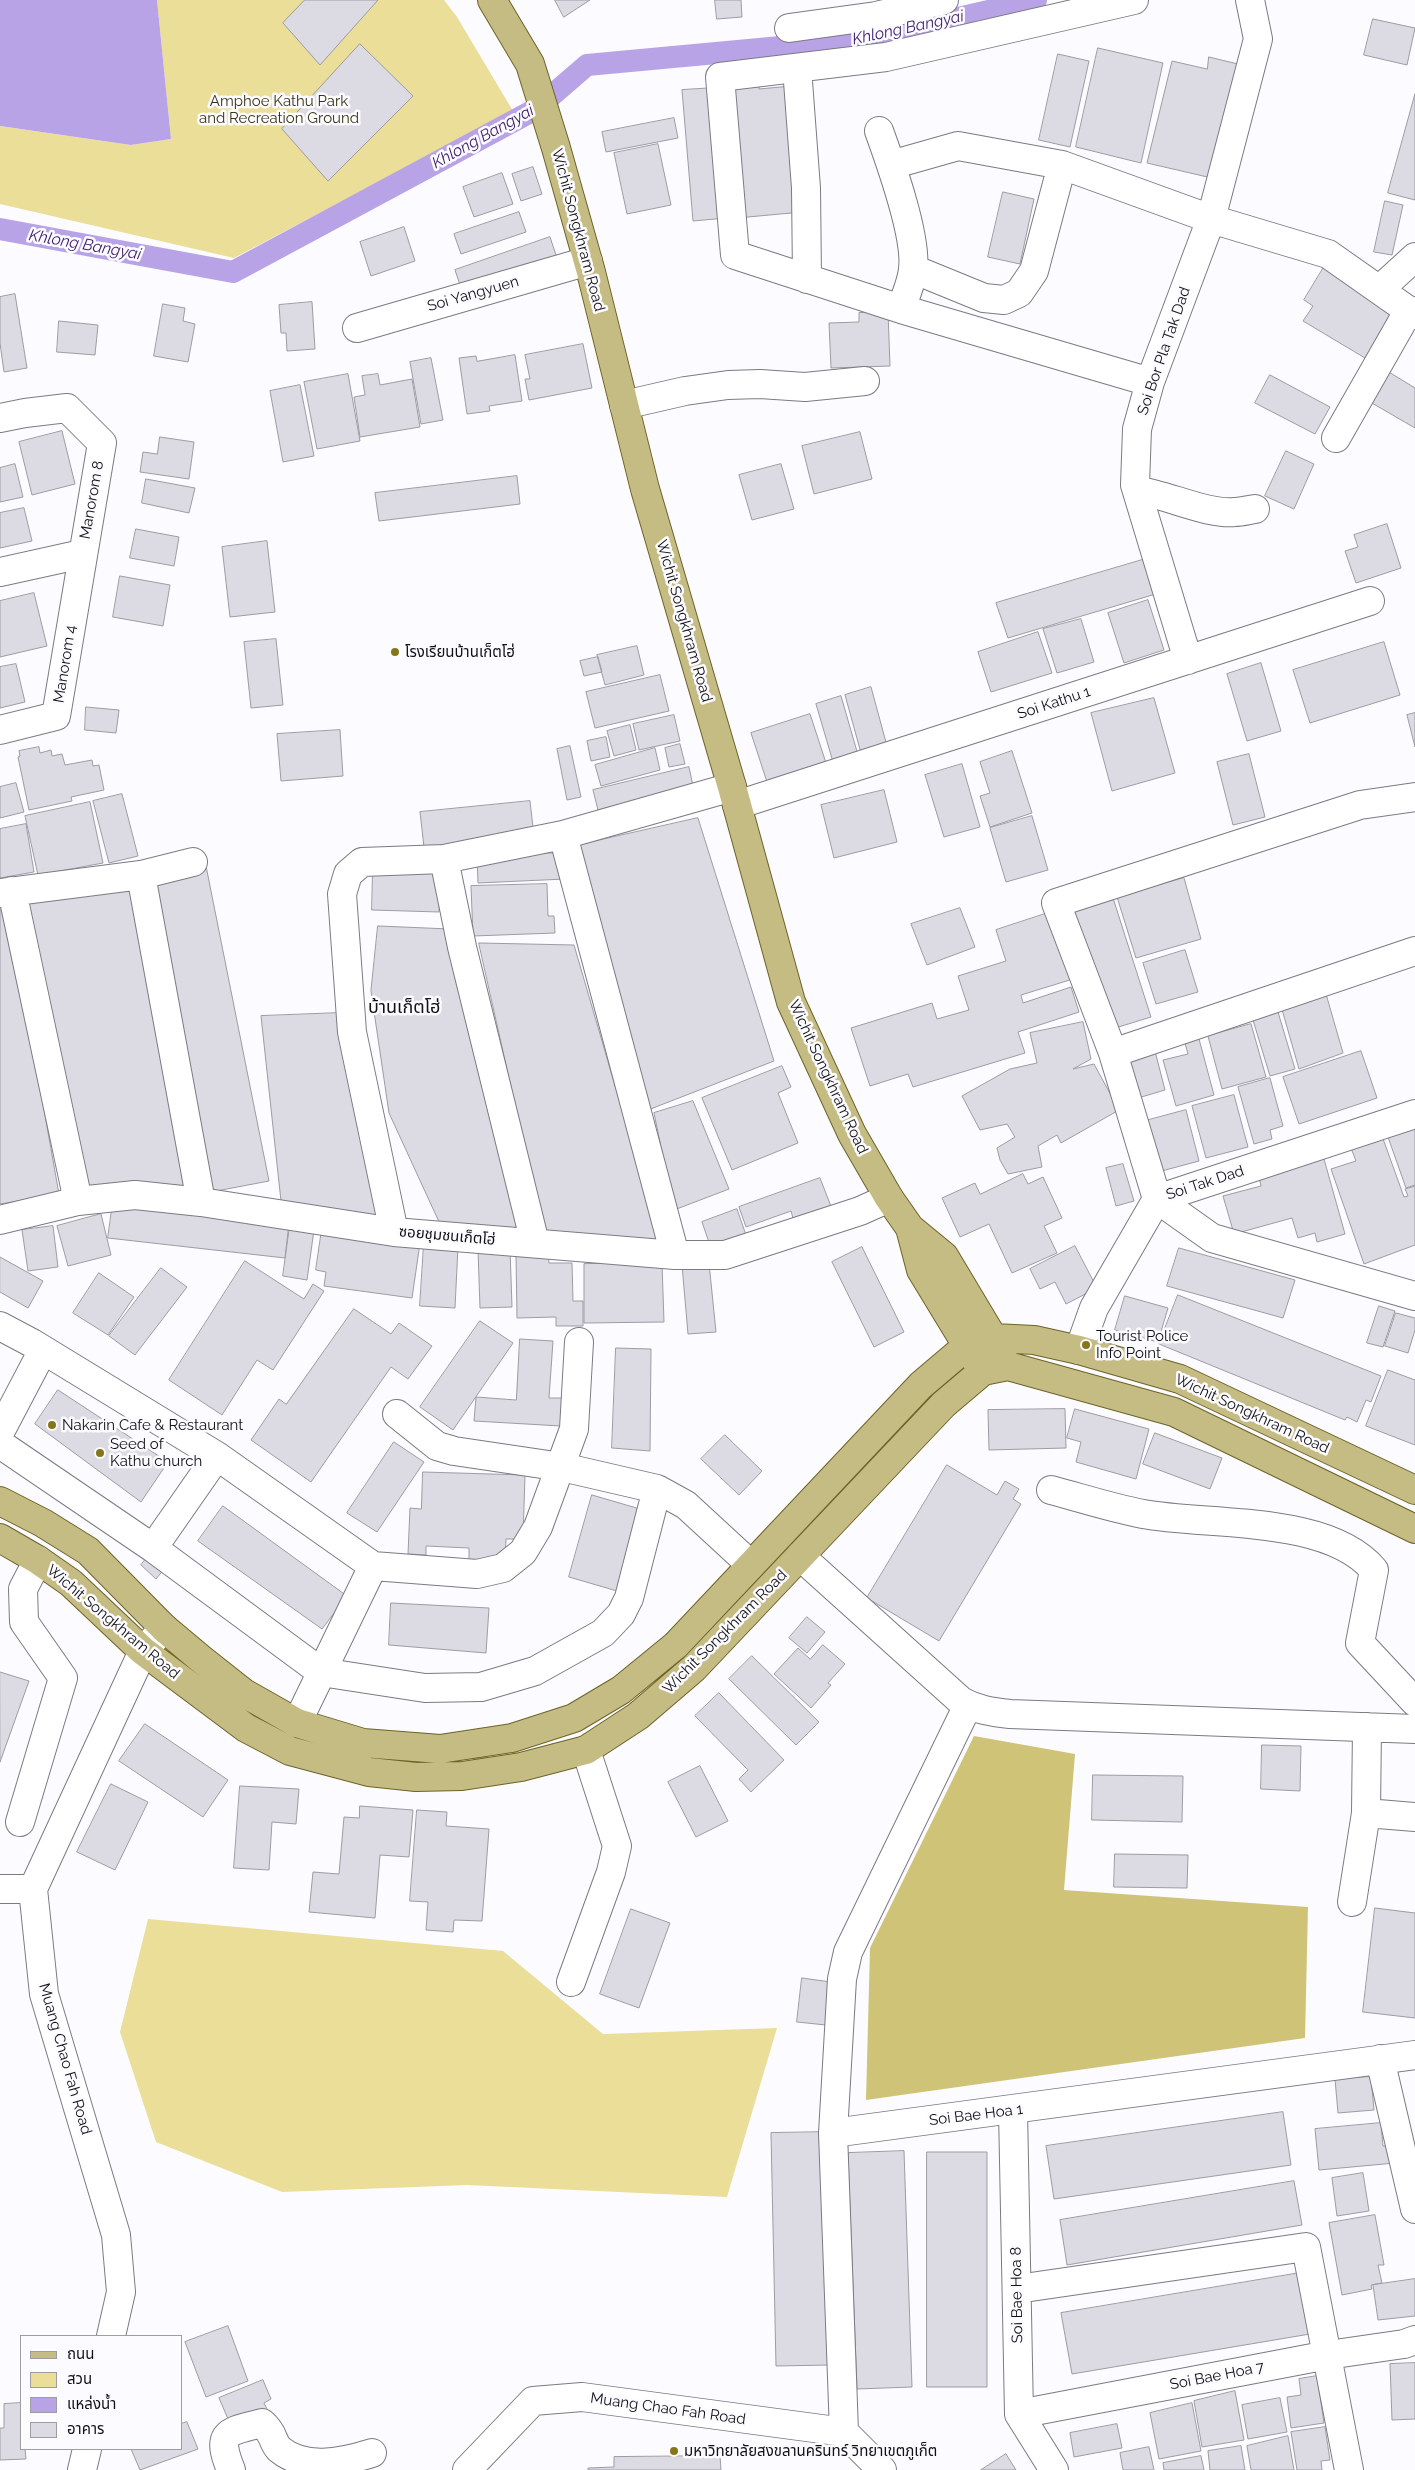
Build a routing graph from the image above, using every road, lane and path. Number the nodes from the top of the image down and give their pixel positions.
1 (492, 0) edge
2 (944, 0) edge
3 (1134, 0) edge
4 (1250, 0) edge
5 (789, 28) dead end
6 (796, 68) junction
7 (879, 131) dead end
8 (891, 165) junction
9 (1062, 166) junction
10 (1211, 219) junction
11 (1415, 257) edge
12 (588, 261) junction
13 (913, 269) junction
14 (807, 279) junction
15 (1380, 289) junction
16 (901, 309) junction
17 (1412, 313) edge
18 (357, 328) dead end
19 (865, 382) dead end
20 (1150, 382) junction
21 (624, 405) junction
22 (0, 418) edge
23 (1336, 438) dead end
24 (1135, 485) junction
25 (1255, 509) dead end
26 (82, 554) junction
27 (0, 572) edge
28 (1370, 601) dead end
29 (1188, 660) junction
30 (0, 730) edge
31 (735, 796) junction
32 (1415, 797) edge
33 (563, 835) junction
34 (444, 859) junction
35 (193, 862) dead end
36 (141, 875) junction
37 (6, 892) edge
38 (1415, 950) edge
39 (1113, 1053) junction
40 (1415, 1114) edge
41 (889, 1198) junction
42 (78, 1200) junction
43 (1157, 1200) junction
44 (201, 1202) junction
45 (0, 1220) edge
46 (910, 1228) junction
47 (394, 1232) junction
48 (535, 1243) junction
49 (675, 1254) junction
50 (1415, 1278) edge
51 (1388, 1288) junction
52 (1415, 1296) edge
53 (0, 1326) edge
54 (994, 1338) junction
55 (579, 1342) dead end
56 (968, 1346) junction
57 (43, 1350) junction
58 (1080, 1350) junction
59 (995, 1369) junction
60 (397, 1414) dead end
61 (0, 1432) edge
62 (0, 1444) edge
63 (217, 1456) junction
64 (562, 1467) junction
65 (657, 1489) junction
66 (1051, 1490) dead end
67 (1415, 1490) edge
68 (0, 1501) edge
69 (1415, 1529) edge
70 (0, 1538) edge
71 (153, 1548) junction
72 (800, 1556) junction
73 (38, 1560) junction
74 (750, 1564) junction
75 (373, 1566) junction
76 (164, 1628) junction
77 (143, 1651) junction
78 (321, 1672) junction
79 (1415, 1702) edge
80 (968, 1705) junction
81 (297, 1723) junction
82 (1368, 1727) junction
83 (1415, 1729) edge
84 (586, 1750) junction
85 (1366, 1813) junction
86 (1415, 1817) edge
87 (20, 1822) dead end
88 (0, 1889) edge
89 (33, 1889) junction
90 (1352, 1902) dead end
91 (571, 1982) dead end
92 (1415, 2055) edge
93 (1380, 2059) junction
94 (1013, 2110) junction
95 (833, 2133) junction
96 (1415, 2209) edge
97 (1017, 2289) junction
98 (111, 2335) edge
99 (1415, 2340) edge
100 (1328, 2354) junction
101 (1019, 2414) junction
102 (844, 2432) junction
103 (86, 2450) edge
104 (372, 2453) dead end
105 (82, 2470) edge
106 (231, 2470) edge
107 (466, 2470) edge
108 (882, 2470) edge
109 (1054, 2470) edge
110 (1348, 2470) edge

1 - 12 main road, Wichit Songkhram Road
2 - 5 street
3 - 6 street
4 - 10 street, Soi Bor Pla Tak Dad
6 - 14 street
6 - 14 street
7 - 8 street
8 - 9 street
8 - 13 street
9 - 10 street
9 - 13 street
10 - 15 street
10 - 20 street, Soi Bor Pla Tak Dad
11 - 15 street
12 - 18 street, Soi Yangyuen
12 - 21 main road, Wichit Songkhram Road
13 - 16 street
14 - 16 street
15 - 17 street
16 - 20 street
17 - 23 street
19 - 21 street
20 - 24 street, Soi Bor Pla Tak Dad
21 - 31 main road, Wichit Songkhram Road
22 - 26 street, Manorom 8
24 - 25 street
24 - 29 street, Soi Bor Pla Tak Dad
26 - 27 street
26 - 30 street, Manorom 4
28 - 29 street, Soi Kathu 1
29 - 31 street, Soi Kathu 1
31 - 33 street, Soi Kathu 1
31 - 41 main road, Wichit Songkhram Road
32 - 39 street
33 - 34 street, Soi Kathu 1
33 - 49 street
34 - 47 street, Soi Kathu 1
34 - 48 street
35 - 36 street
36 - 37 street
36 - 44 street
37 - 42 street
38 - 39 street
39 - 43 street
40 - 43 street, Soi Tak Dad
41 - 46 main road, Wichit Songkhram Road
41 - 49 street, ซอยชุมชนเก็ตโฮ่
42 - 44 street, ซอยชุมชนเก็ตโฮ่
42 - 45 street, ซอยชุมชนเก็ตโฮ่
43 - 51 street
43 - 58 street, Soi Tak Dad
44 - 47 street, ซอยชุมชนเก็ตโฮ่
46 - 54 main road, Wichit Songkhram Road
46 - 56 main road, Wichit Songkhram Road
47 - 48 street, ซอยชุมชนเก็ตโฮ่
48 - 49 street, ซอยชุมชนเก็ตโฮ่
50 - 51 street
51 - 52 street
53 - 57 street
54 - 56 main road, Wichit Songkhram Road
54 - 58 main road, Wichit Songkhram Road
54 - 59 main road, Wichit Songkhram Road
55 - 64 street
56 - 59 main road, Wichit Songkhram Road
56 - 74 main road, Wichit Songkhram Road
57 - 61 street
57 - 63 street
58 - 67 main road, Wichit Songkhram Road
59 - 69 main road, Wichit Songkhram Road
59 - 72 main road, Wichit Songkhram Road
60 - 64 street
62 - 71 street
63 - 71 street
63 - 75 street
64 - 65 street
64 - 75 street
65 - 74 street
65 - 78 street
66 - 79 street
68 - 76 main road, Wichit Songkhram Road
70 - 73 main road, Wichit Songkhram Road
71 - 78 street
72 - 80 street
72 - 84 main road, Wichit Songkhram Road
73 - 77 main road, Wichit Songkhram Road
73 - 87 street
74 - 81 main road, Wichit Songkhram Road
75 - 78 street
76 - 77 street
76 - 81 main road, Wichit Songkhram Road
77 - 84 main road, Wichit Songkhram Road
77 - 89 street
78 - 81 street
80 - 82 street
80 - 95 street
82 - 83 street
82 - 85 street
84 - 91 street
85 - 86 street
85 - 90 street
88 - 89 street
89 - 98 street, Muang Chao Fah Road
92 - 93 street, Soi Bae Hoa 1
93 - 94 street, Soi Bae Hoa 1
93 - 96 street
94 - 95 street, Soi Bae Hoa 1
94 - 97 street, Soi Bae Hoa 8
95 - 102 street
97 - 100 street
97 - 101 street, Soi Bae Hoa 8
99 - 100 street, Soi Bae Hoa 7
100 - 101 street, Soi Bae Hoa 7
100 - 110 street
101 - 109 street
102 - 107 street, Muang Chao Fah Road
102 - 108 street
103 - 105 street
104 - 106 street

